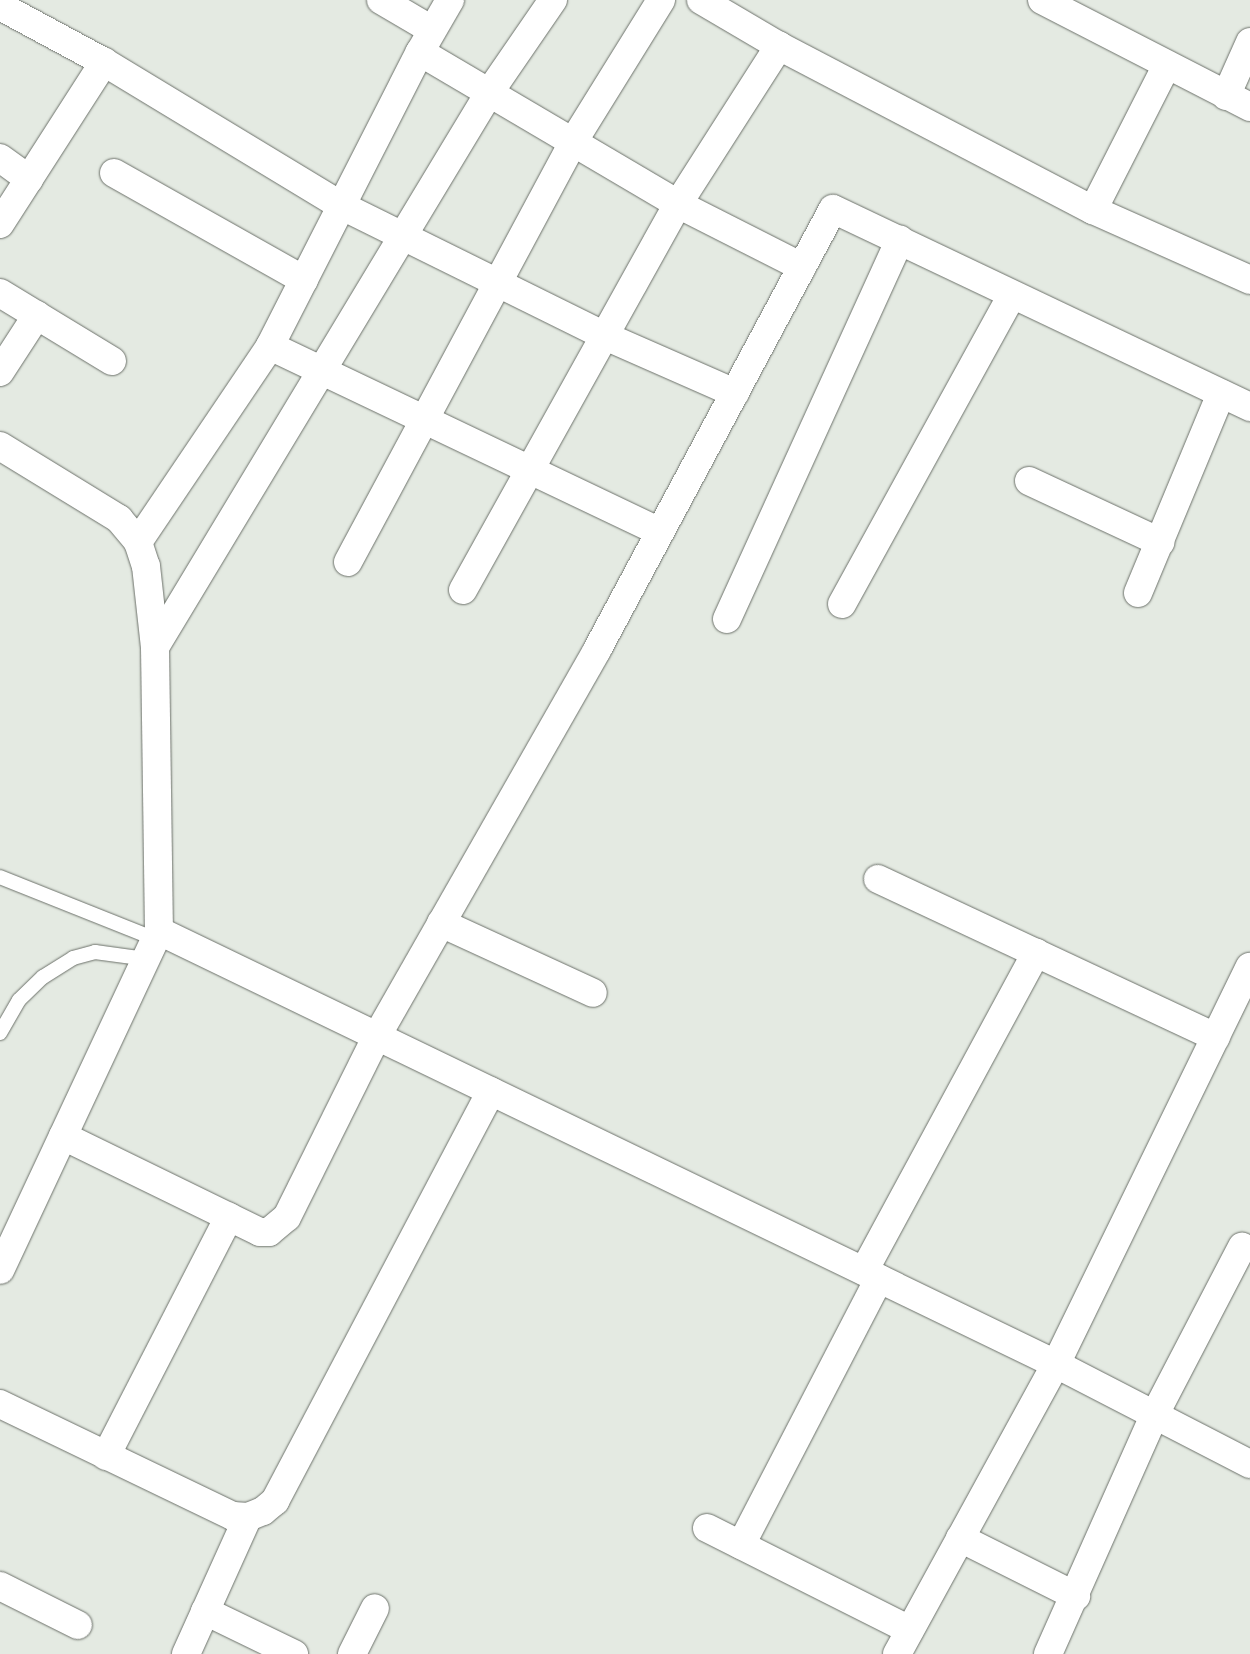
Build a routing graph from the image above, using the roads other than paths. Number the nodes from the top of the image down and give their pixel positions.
1 (381, 0) edge
2 (450, 0) edge
3 (553, 0) edge
4 (661, 0) edge
5 (1042, 0) edge
6 (712, 3) edge
7 (0, 6) edge
8 (426, 41) junction
9 (1250, 42) edge
10 (780, 46) junction
11 (104, 62) junction
12 (1167, 65) junction
13 (489, 93) junction
14 (1226, 96) junction
15 (1250, 107) edge
16 (573, 142) junction
17 (0, 158) edge
18 (114, 173) dead end
19 (29, 179) junction
20 (678, 204) junction
21 (342, 206) junction
22 (1093, 210) junction
23 (0, 224) edge
24 (402, 235) junction
25 (900, 240) junction
26 (802, 267) junction
27 (304, 280) junction
28 (1250, 280) edge
29 (497, 283) junction
30 (0, 293) edge
31 (1012, 295) junction
32 (37, 315) junction
33 (605, 336) junction
34 (270, 346) junction
35 (112, 361) dead end
36 (320, 370) junction
37 (0, 372) edge
38 (735, 393) junction
39 (1221, 394) junction
40 (1250, 407) edge
41 (424, 420) junction
42 (0, 446) edge
43 (530, 472) junction
44 (1029, 481) dead end
45 (660, 532) junction
46 (138, 542) junction
47 (1160, 542) junction
48 (348, 562) dead end
49 (463, 590) dead end
50 (1138, 593) dead end
51 (842, 604) dead end
52 (727, 619) dead end
53 (155, 647) junction
54 (0, 877) edge
55 (878, 879) dead end
56 (441, 923) junction
57 (153, 943) junction
58 (1036, 953) junction
59 (1250, 967) edge
60 (593, 993) dead end
61 (0, 1033) edge
62 (377, 1036) junction
63 (1216, 1037) junction
64 (491, 1091) junction
65 (63, 1136) junction
66 (229, 1216) junction
67 (1242, 1247) dead end
68 (0, 1270) edge
69 (872, 1275) junction
70 (1056, 1364) junction
71 (0, 1404) edge
72 (1154, 1416) junction
73 (106, 1456) junction
74 (1250, 1464) edge
75 (248, 1517) junction
76 (707, 1528) dead end
77 (960, 1538) junction
78 (741, 1545) junction
79 (0, 1586) edge
80 (1076, 1596) junction
81 (374, 1608) dead end
82 (205, 1611) junction
83 (78, 1625) dead end
84 (910, 1630) junction
85 (186, 1654) edge
86 (294, 1654) edge
87 (352, 1654) edge
88 (896, 1654) edge
89 (1048, 1654) edge

1 - 8 street
2 - 8 street
3 - 13 street
4 - 16 street
5 - 12 street
6 - 10 street
7 - 11 street
8 - 13 street
8 - 21 street
9 - 14 street
10 - 20 street
10 - 22 street
11 - 19 street
11 - 21 street
12 - 14 street
12 - 22 street
13 - 16 street
13 - 24 street
14 - 15 street
16 - 20 street
16 - 29 street
17 - 19 street
18 - 27 street
19 - 23 street
20 - 26 street
20 - 33 street
21 - 24 street
21 - 27 street
22 - 28 street
24 - 29 street
24 - 36 street
25 - 26 street
25 - 31 street
25 - 52 street
26 - 38 street
27 - 34 street
29 - 33 street
29 - 41 street
30 - 32 street
31 - 39 street
31 - 51 street
32 - 35 street
32 - 37 street
33 - 38 street
33 - 43 street
34 - 36 street
34 - 46 street
36 - 41 street
36 - 53 street
38 - 45 street
39 - 40 street
39 - 47 street
41 - 43 street
41 - 48 street
42 - 46 street
43 - 45 street
43 - 49 street
44 - 47 street
45 - 56 street
46 - 53 street
47 - 50 street
53 - 57 street
54 - 57 lane
55 - 58 street
56 - 60 street
56 - 62 street
57 - 61 lane
57 - 62 street
57 - 65 street
58 - 63 street
58 - 69 street
59 - 63 street
62 - 64 street
62 - 66 street
63 - 70 street
64 - 69 street
64 - 75 street
65 - 66 street
65 - 68 street
66 - 73 street
67 - 72 street
69 - 70 street
69 - 78 street
70 - 72 street
70 - 77 street
71 - 73 street
72 - 74 street
72 - 80 street
73 - 75 street
75 - 82 street
76 - 78 street
77 - 80 street
77 - 84 street
78 - 84 street
79 - 83 street
80 - 89 street
81 - 87 street
82 - 85 street
82 - 86 street
84 - 88 street

